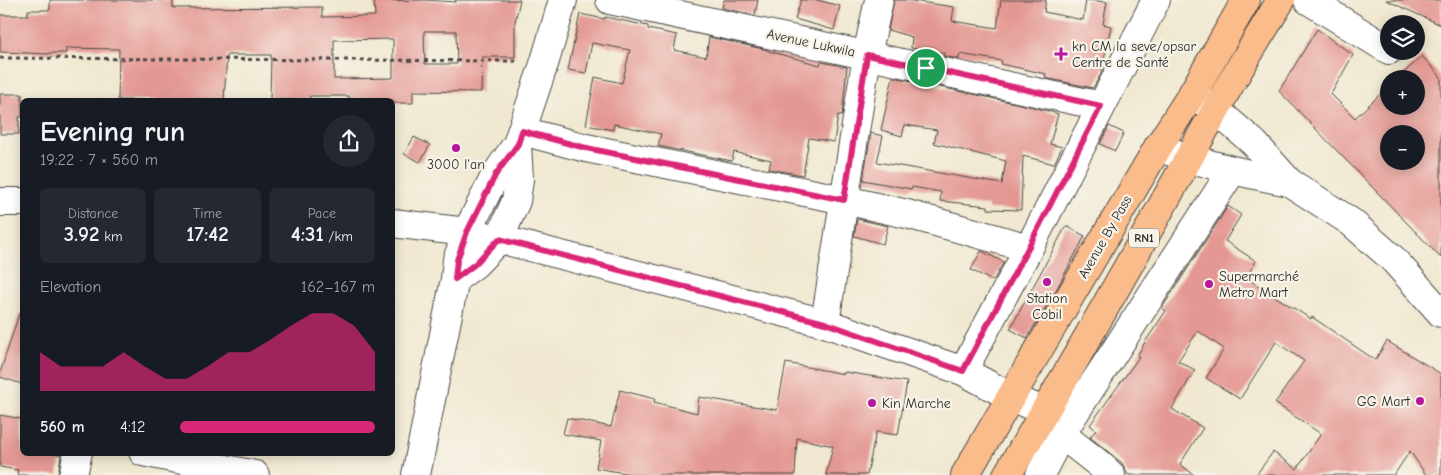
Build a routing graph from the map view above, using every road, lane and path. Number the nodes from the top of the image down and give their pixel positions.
1 (563, 0) edge
2 (610, 0) edge
3 (879, 0) edge
4 (1156, 0) edge
5 (1246, 0) edge
6 (1281, 0) edge
7 (1308, 0) edge
8 (1380, 45) edge
9 (867, 55) junction
10 (0, 58) edge
11 (545, 61) junction
12 (1192, 94) junction
13 (1101, 106) junction
14 (1216, 110) junction
15 (520, 137) junction
16 (1158, 147) junction
17 (1189, 159) junction
18 (1232, 171) junction
19 (1289, 182) junction
20 (844, 200) junction
21 (0, 202) edge
22 (20, 202) edge
23 (395, 223) edge
24 (467, 232) junction
25 (499, 239) junction
26 (1028, 248) junction
27 (455, 279) junction
28 (1441, 313) edge
29 (825, 323) junction
30 (963, 371) junction
31 (1012, 397) junction
32 (1045, 412) junction
33 (1061, 434) junction
34 (77, 456) edge
35 (162, 456) edge
36 (73, 475) edge
37 (255, 475) edge
38 (416, 475) edge
39 (965, 475) edge
40 (1007, 475) edge
41 (1040, 475) edge
42 (1111, 475) edge

1 - 11 street
2 - 9 street, Avenue Lukwila
3 - 9 street
4 - 13 street
5 - 12 highway, Avenue By Pass / RN1
6 - 14 highway, RN1
7 - 8 street
9 - 13 street, Avenue Lukwila
9 - 20 street
10 - 11 path
11 - 15 street
12 - 14 street
12 - 16 highway, Avenue By Pass / RN1
13 - 26 street
14 - 17 highway, RN1
14 - 19 street
15 - 20 street
15 - 24 street
15 - 25 street
16 - 17 street
16 - 31 highway, Avenue By Pass / RN1
17 - 18 street
17 - 32 highway, RN1
18 - 19 street
18 - 33 street
19 - 28 street
20 - 26 street
20 - 29 street
21 - 22 street
23 - 24 street
24 - 25 street
24 - 27 street
25 - 27 street
25 - 29 street
26 - 30 street
27 - 38 street
29 - 30 street
30 - 31 street
31 - 32 street
31 - 39 highway, Avenue By Pass / RN1
32 - 40 highway, RN1
33 - 41 street
33 - 42 street
34 - 36 street
35 - 37 street

